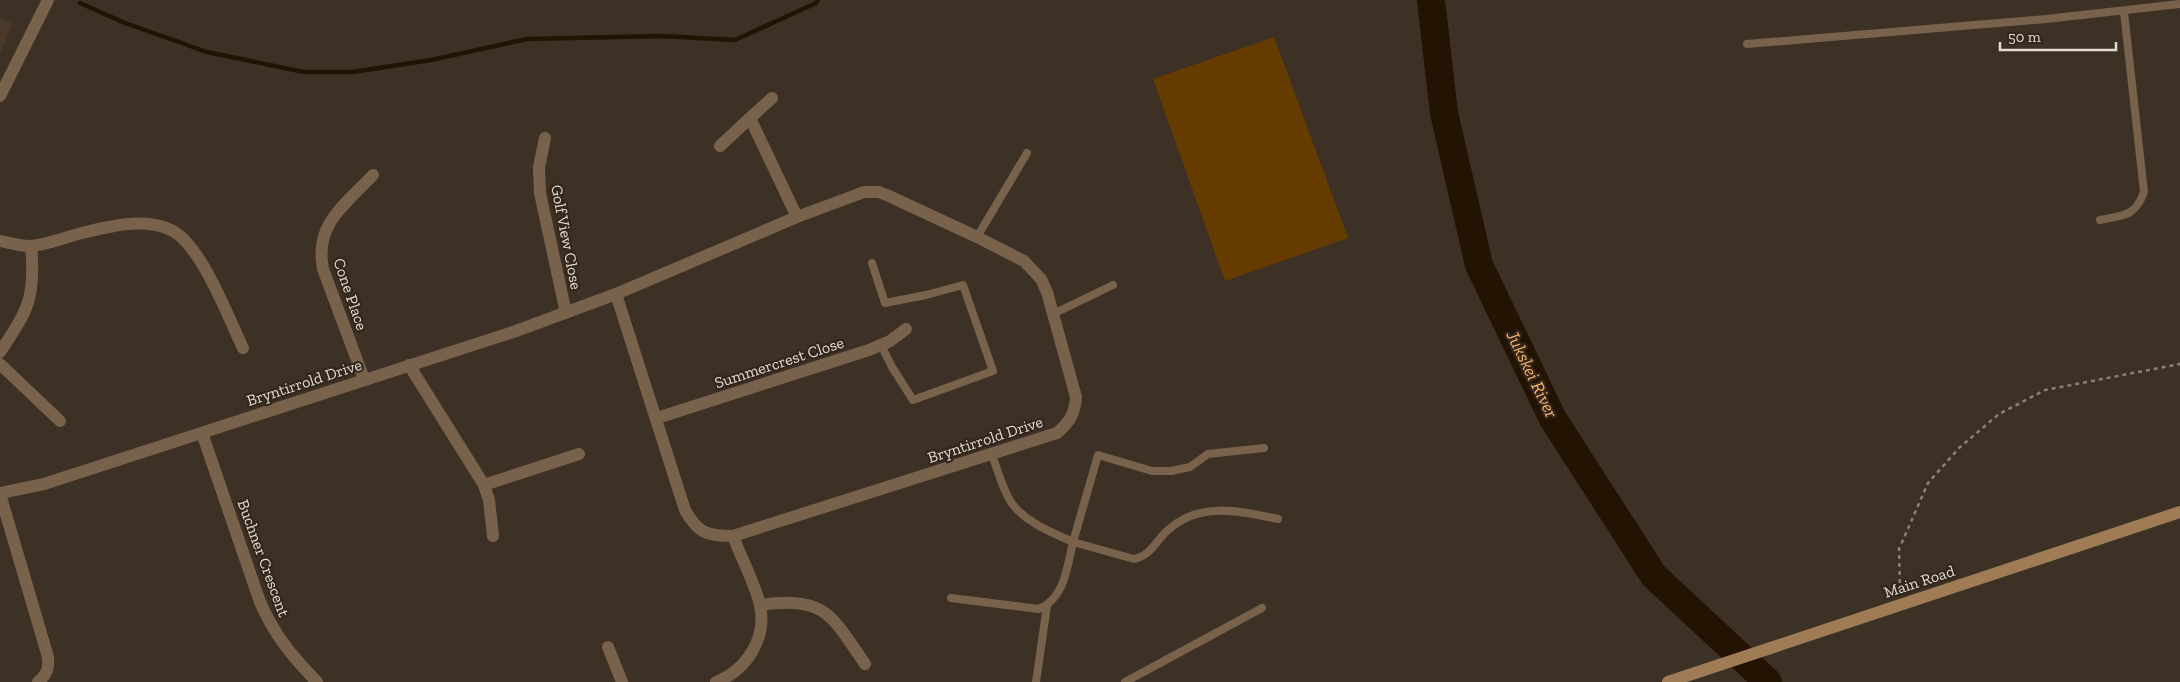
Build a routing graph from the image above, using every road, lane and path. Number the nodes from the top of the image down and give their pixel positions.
1 (48, 0) edge
2 (2180, 4) edge
3 (2124, 12) junction
4 (1747, 44) dead end
5 (0, 96) edge
6 (772, 98) dead end
7 (750, 118) junction
8 (545, 138) dead end
9 (720, 146) dead end
10 (1027, 153) dead end
11 (373, 175) dead end
12 (798, 217) junction
13 (2100, 220) dead end
14 (977, 236) junction
15 (0, 241) edge
16 (31, 246) junction
17 (872, 263) dead end
18 (1113, 286) dead end
19 (616, 294) junction
20 (566, 313) junction
21 (1053, 314) junction
22 (906, 329) dead end
23 (881, 345) junction
24 (243, 348) dead end
25 (0, 352) edge
26 (0, 364) edge
27 (2180, 364) edge
28 (409, 365) junction
29 (364, 379) junction
30 (657, 418) junction
31 (60, 421) dead end
32 (202, 433) junction
33 (1264, 448) dead end
34 (580, 454) dead end
35 (992, 455) junction
36 (484, 485) junction
37 (0, 493) edge
38 (2180, 512) edge
39 (1278, 519) dead end
40 (493, 536) dead end
41 (733, 536) junction
42 (1073, 542) junction
43 (951, 598) dead end
44 (760, 605) junction
45 (1900, 605) junction
46 (1047, 606) junction
47 (1262, 608) dead end
48 (608, 648) dead end
49 (866, 664) dead end
50 (724, 681) edge
51 (38, 682) edge
52 (317, 682) edge
53 (622, 682) edge
54 (1036, 682) edge
55 (1125, 682) edge
56 (1668, 682) edge

1 - 5 street
2 - 3 lane
3 - 4 lane
3 - 13 lane
6 - 7 street
7 - 9 street
7 - 12 street
8 - 20 street, Golf View Close
10 - 14 lane
11 - 29 street, Cone Place
12 - 14 street, Bryntirrold Drive
12 - 19 street, Bryntirrold Drive
14 - 21 street, Bryntirrold Drive
15 - 16 street
16 - 24 street
16 - 25 street
17 - 23 lane
18 - 21 lane
19 - 20 street, Bryntirrold Drive
19 - 30 street, Bryntirrold Drive
20 - 28 street, Bryntirrold Drive
21 - 35 street, Bryntirrold Drive
22 - 23 street, Summercrest Close
23 - 30 street, Summercrest Close
26 - 31 street
27 - 45 path
28 - 29 street, Bryntirrold Drive
28 - 36 street
29 - 32 street, Bryntirrold Drive
30 - 41 street, Bryntirrold Drive
32 - 37 street, Bryntirrold Drive
32 - 52 street, Buchner Crescent
33 - 42 lane
34 - 36 street
35 - 41 street, Bryntirrold Drive
35 - 42 lane
36 - 40 street
37 - 51 street
38 - 45 main road, Main Road
39 - 42 lane
41 - 44 street
42 - 46 lane
43 - 46 lane
44 - 49 street
44 - 50 street
45 - 56 main road, Main Road
46 - 54 lane
47 - 55 lane
48 - 53 street

